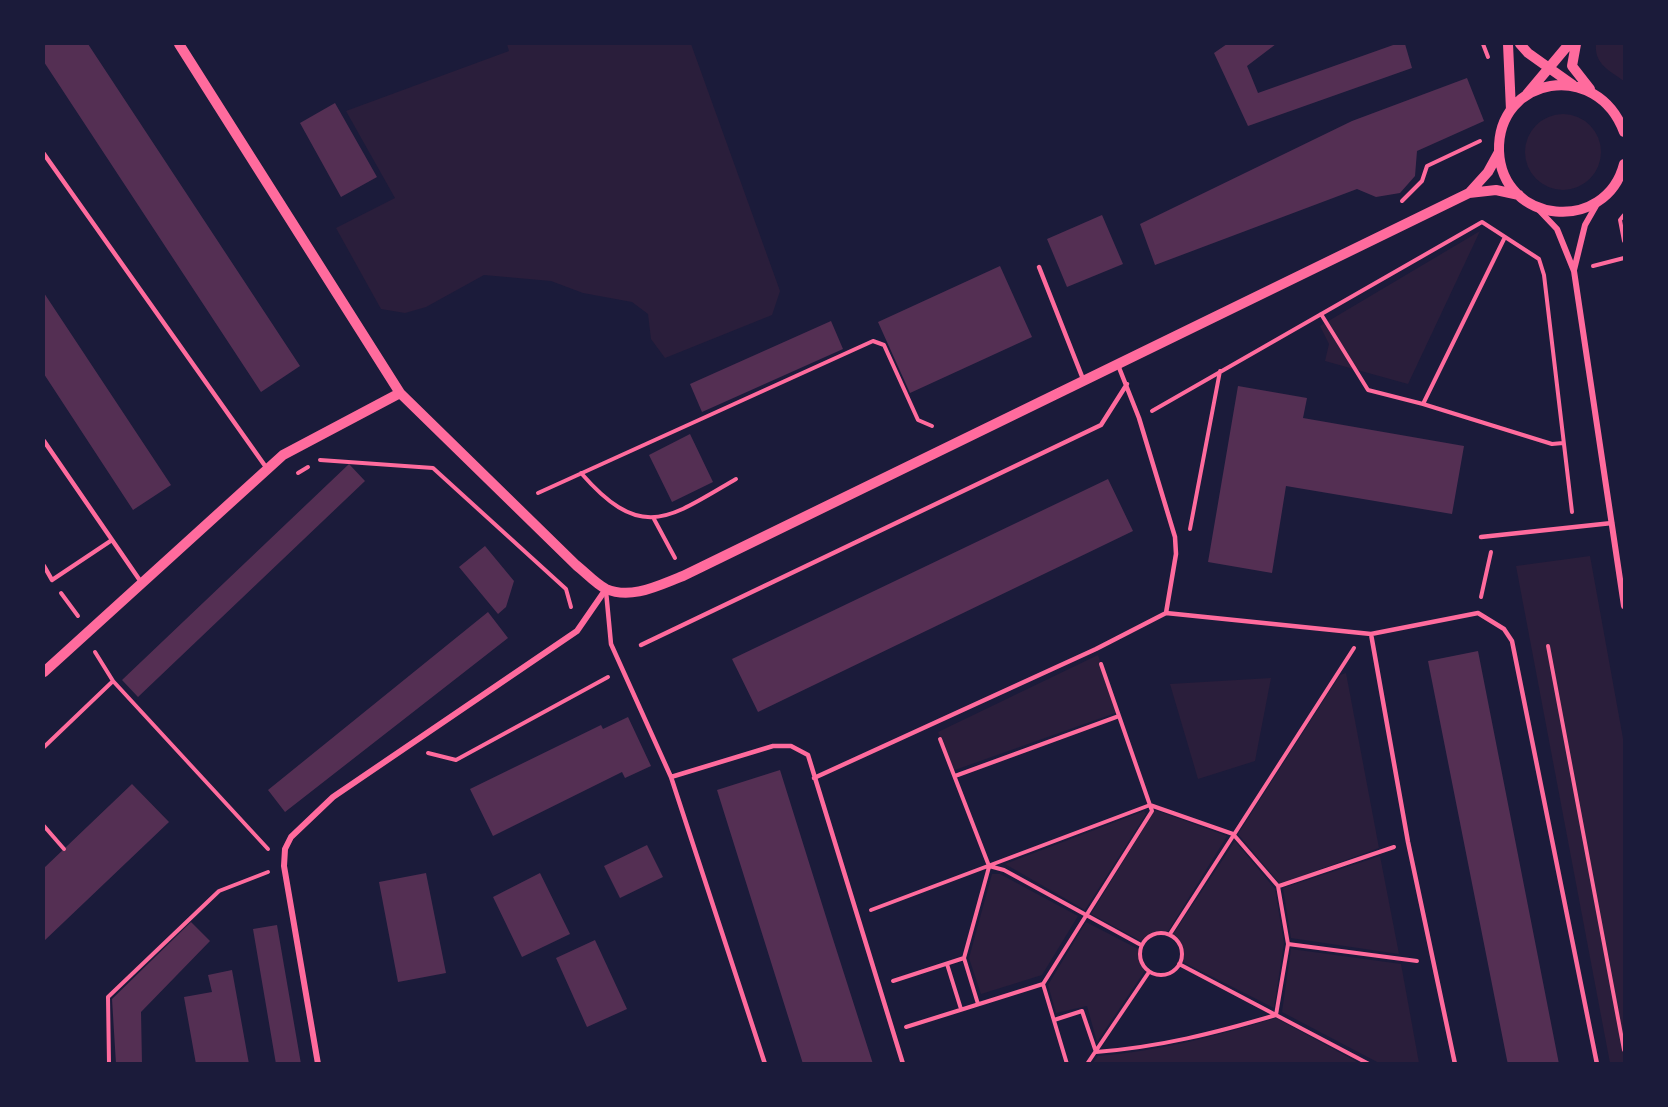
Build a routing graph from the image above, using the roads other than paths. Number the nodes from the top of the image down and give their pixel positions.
1 (179, 44) edge
2 (1508, 44) edge
3 (1520, 44) edge
4 (1569, 44) edge
5 (1576, 44) edge
6 (1548, 67) junction
7 (1574, 85) junction
8 (1592, 91) junction
9 (1524, 98) junction
10 (1511, 110) junction
11 (1624, 132) edge
12 (1499, 152) junction
13 (44, 154) edge
14 (1624, 164) edge
15 (1469, 193) junction
16 (1519, 195) junction
17 (1598, 202) junction
18 (1537, 207) junction
19 (1039, 267) dead end
20 (1574, 271) junction
21 (1117, 362) junction
22 (1083, 379) junction
23 (1127, 384) junction
24 (400, 393) junction
25 (44, 441) edge
26 (268, 470) junction
27 (1612, 523) junction
28 (1481, 537) dead end
29 (112, 540) junction
30 (44, 566) edge
31 (141, 582) junction
32 (606, 589) junction
33 (1624, 606) edge
34 (1166, 613) junction
35 (1371, 634) junction
36 (641, 645) dead end
37 (44, 672) edge
38 (671, 777) junction
39 (814, 778) junction
40 (318, 1064) edge
41 (765, 1064) edge
42 (903, 1064) edge
43 (1455, 1064) edge
44 (1597, 1064) edge

1 - 24 street
2 - 10 street
3 - 6 street
4 - 6 street
5 - 8 street
6 - 7 street
6 - 9 street
7 - 8 street
7 - 9 street
8 - 11 street
9 - 10 street
10 - 12 street
12 - 15 street
12 - 16 street
13 - 26 lane
14 - 17 street
15 - 16 street
15 - 21 street
16 - 18 street
17 - 18 street
17 - 20 street
18 - 20 street
19 - 22 lane
20 - 27 street
21 - 22 street
21 - 23 lane
22 - 32 street
23 - 34 lane
23 - 36 lane
24 - 26 street
24 - 32 street
25 - 29 lane
26 - 31 street
27 - 28 lane
27 - 33 street
29 - 30 lane
29 - 31 lane
31 - 37 street
32 - 38 lane
32 - 40 street
34 - 35 lane
34 - 39 lane
35 - 43 lane
35 - 44 lane
38 - 39 lane
38 - 41 lane
39 - 42 lane

